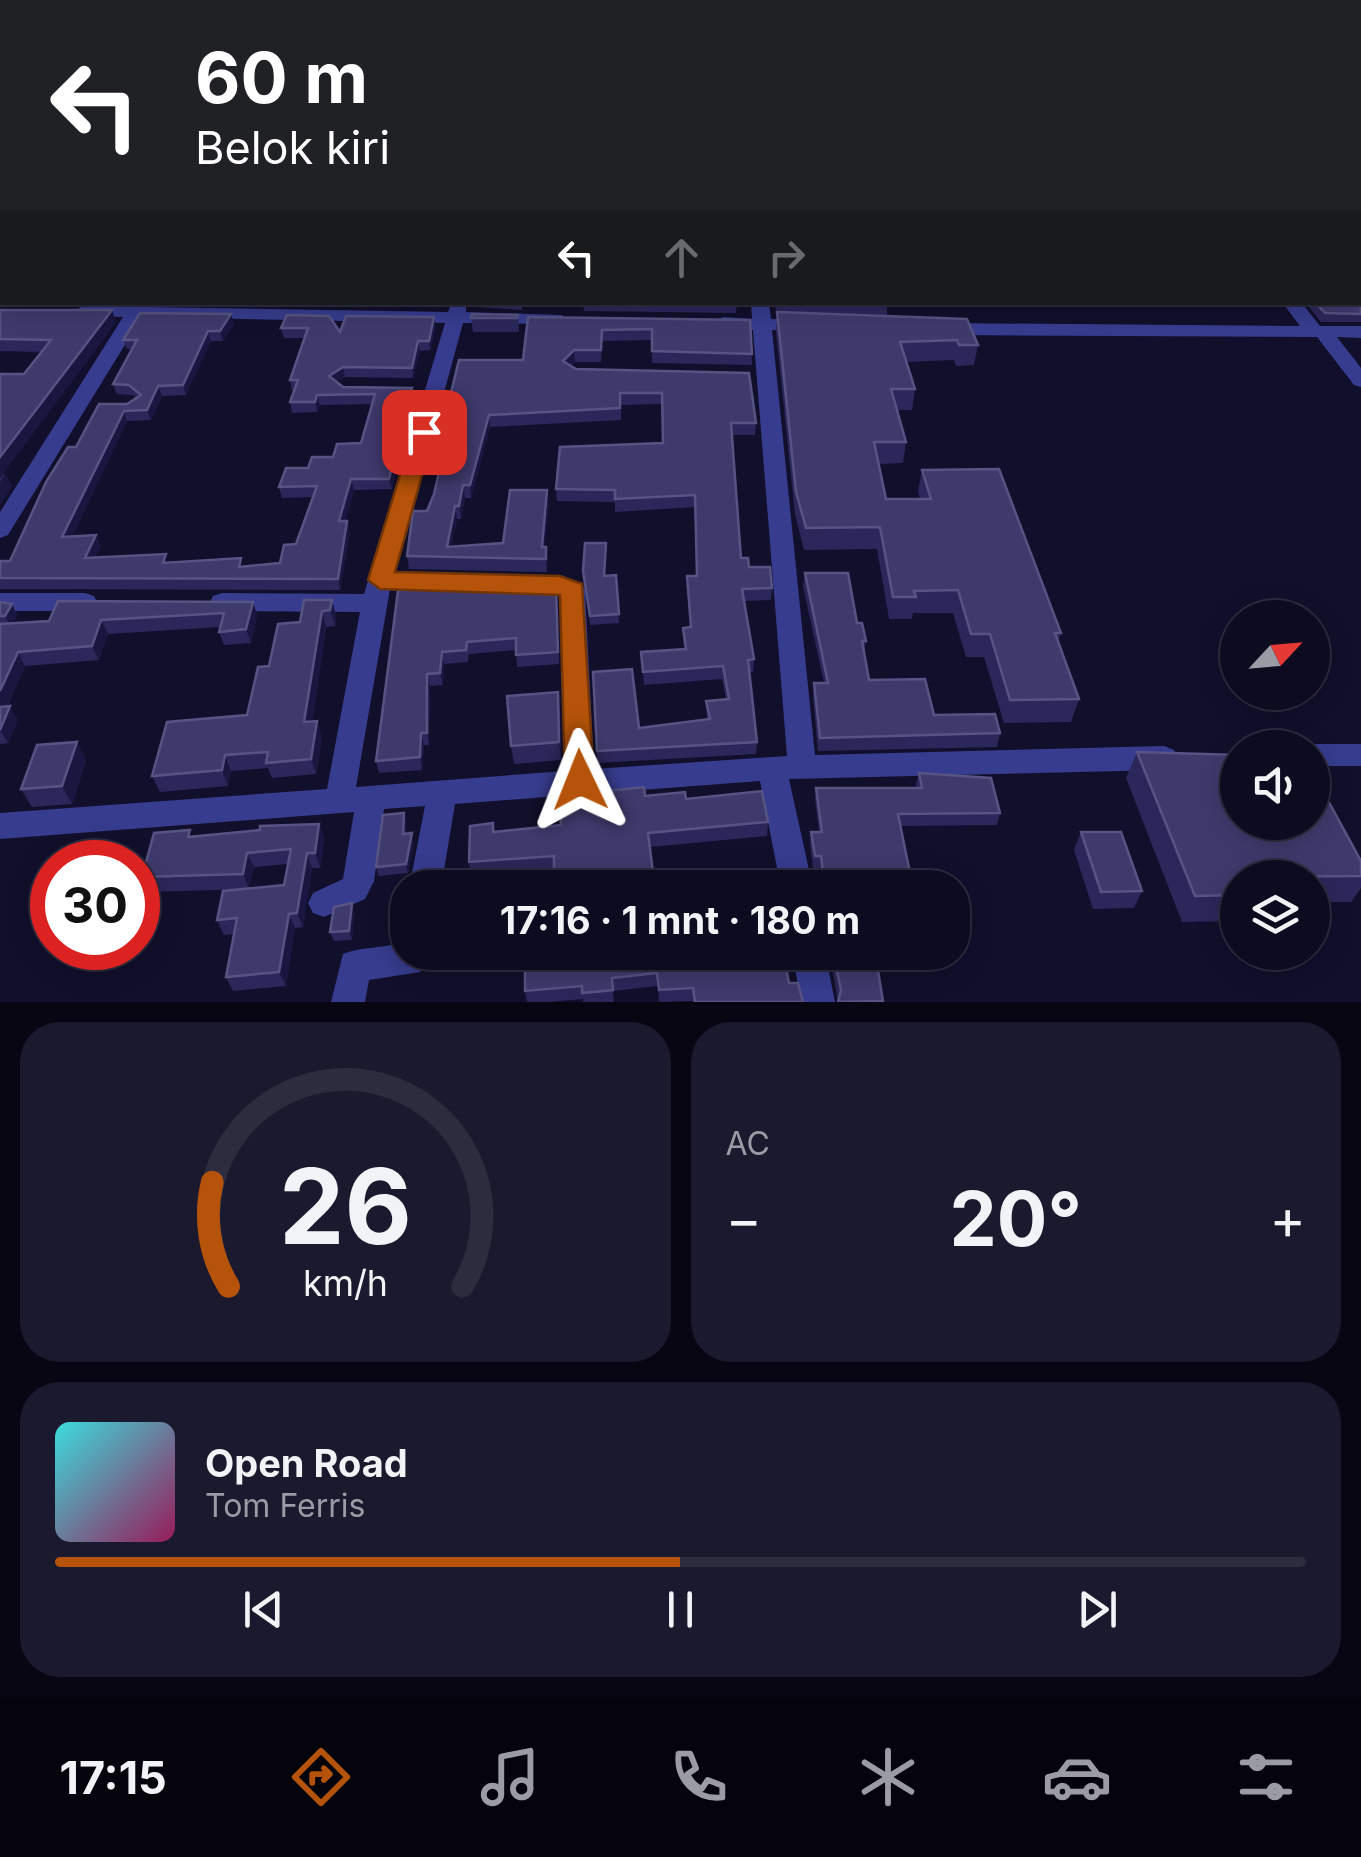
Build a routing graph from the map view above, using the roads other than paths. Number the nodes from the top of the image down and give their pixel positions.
1 (1295, 305) edge
2 (139, 306) edge
3 (458, 309) edge
4 (58, 311) edge
5 (761, 314) edge
6 (568, 319) edge
7 (710, 323) edge
8 (832, 327) edge
9 (923, 328) edge
10 (1318, 332) junction
11 (1361, 332) edge
12 (1361, 381) edge
13 (0, 530) edge
14 (377, 592) junction
15 (0, 602) edge
16 (118, 602) edge
17 (197, 602) edge
18 (1361, 755) edge
19 (1194, 756) edge
20 (1330, 756) edge
21 (787, 768) junction
22 (580, 780) junction
23 (442, 793) junction
24 (372, 800) junction
25 (340, 802) junction
26 (0, 826) edge
27 (428, 870) edge
28 (796, 870) edge
29 (324, 904) dead end
30 (390, 962) edge
31 (812, 970) edge
32 (348, 1002) edge
33 (818, 1002) edge

1 - 10 street
2 - 3 street
2 - 4 street
2 - 13 street
3 - 6 street
3 - 14 street
5 - 7 street
5 - 8 street
5 - 21 street
9 - 10 street
10 - 11 street
10 - 12 street
14 - 17 street
14 - 22 street
14 - 25 street
15 - 16 street
18 - 20 street
19 - 21 street
21 - 22 street
21 - 28 street
22 - 23 street
23 - 24 street
23 - 27 street
24 - 25 street
24 - 29 street
25 - 26 street
30 - 32 street
31 - 33 street

